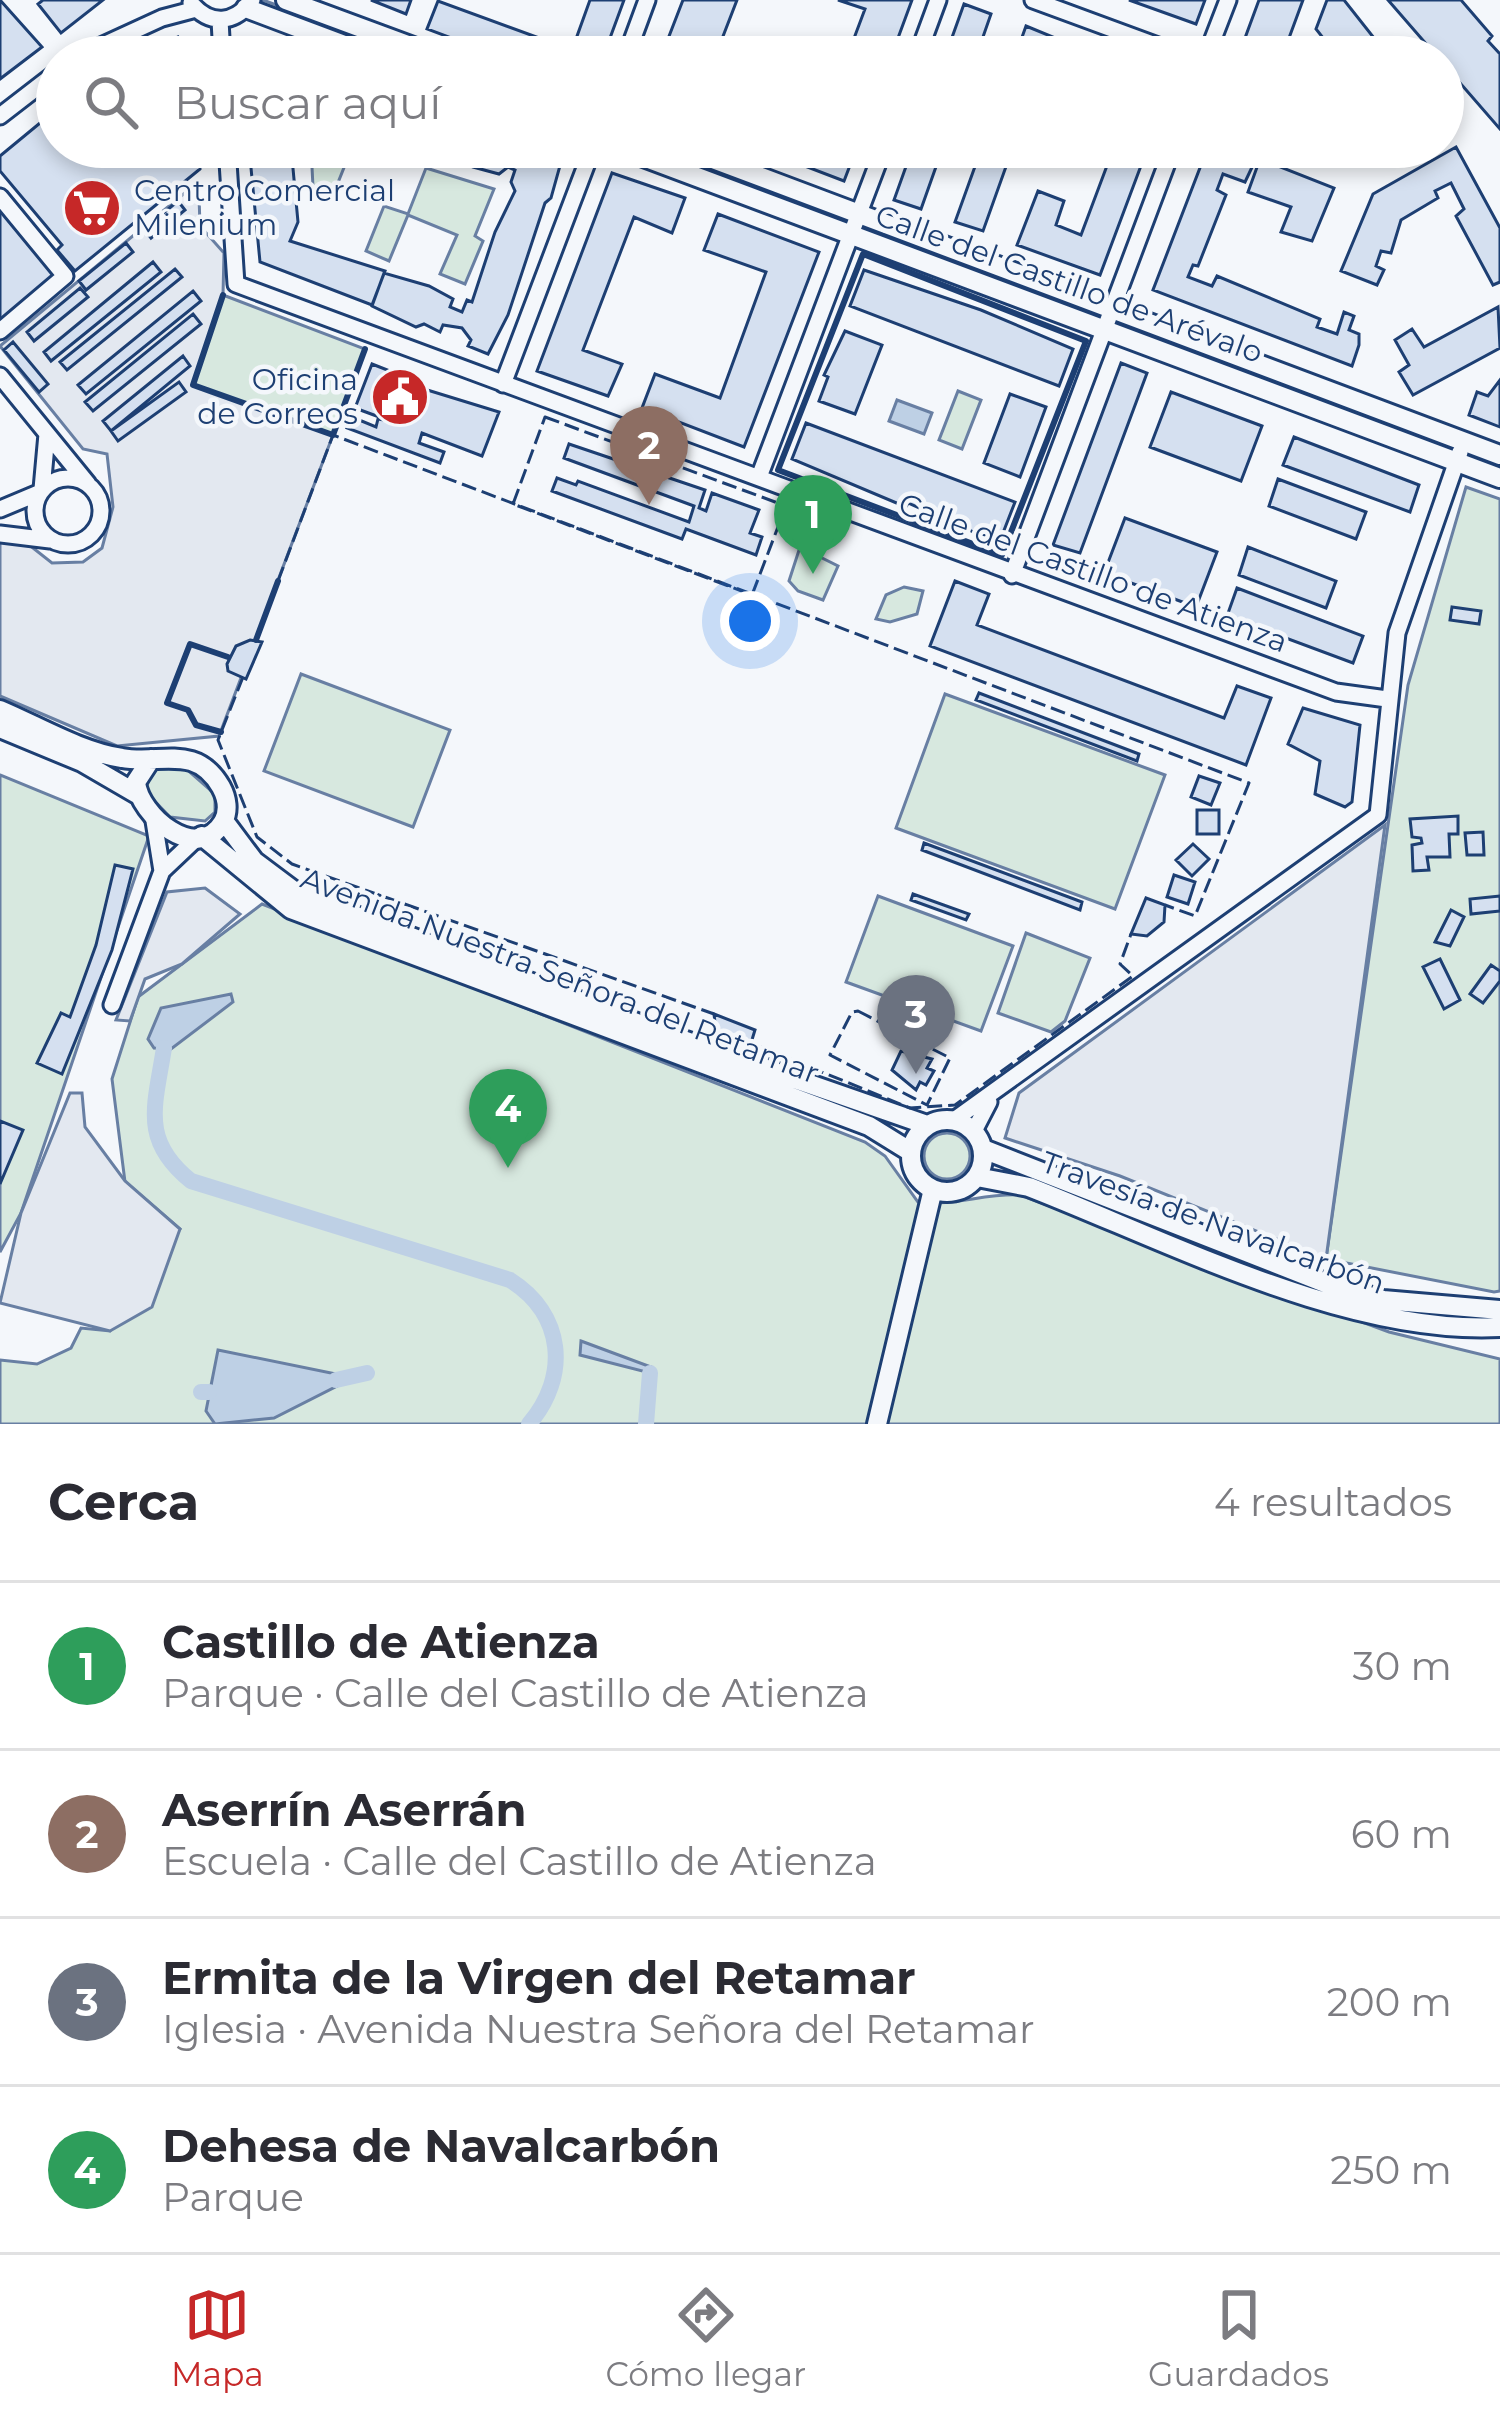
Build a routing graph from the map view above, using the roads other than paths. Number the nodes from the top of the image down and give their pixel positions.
1 (286, 0) edge
2 (647, 0) edge
3 (938, 0) edge
4 (1033, 0) edge
5 (1228, 0) edge
6 (249, 4) edge
7 (193, 5) edge
8 (220, 20) junction
9 (123, 36) edge
10 (221, 36) edge
11 (326, 36) edge
12 (383, 36) edge
13 (634, 36) edge
14 (925, 36) edge
15 (1131, 36) edge
16 (1215, 36) edge
17 (36, 88) edge
18 (0, 116) edge
19 (228, 168) edge
20 (585, 168) edge
21 (673, 168) edge
22 (738, 168) edge
23 (876, 168) edge
24 (1165, 168) edge
25 (0, 197) edge
26 (859, 213) junction
27 (850, 234) junction
28 (1112, 309) junction
29 (1105, 329) junction
30 (0, 331) edge
31 (0, 376) edge
32 (502, 384) junction
33 (46, 431) junction
34 (1464, 441) junction
35 (1500, 455) edge
36 (1456, 462) junction
37 (759, 477) junction
38 (1500, 478) edge
39 (88, 484) junction
40 (42, 490) junction
41 (0, 509) edge
42 (0, 533) edge
43 (51, 541) junction
44 (1012, 575) junction
45 (1388, 699) junction
46 (0, 710) edge
47 (0, 728) edge
48 (151, 759) junction
49 (137, 794) junction
50 (154, 821) junction
51 (224, 821) junction
52 (201, 836) junction
53 (162, 871) junction
54 (112, 1004) dead end
55 (996, 1093) junction
56 (954, 1120) junction
57 (927, 1125) junction
58 (979, 1140) junction
59 (911, 1152) junction
60 (977, 1177) junction
61 (933, 1189) junction
62 (1500, 1310) edge
63 (1500, 1331) edge
64 (877, 1424) edge

1 - 12 street
2 - 13 street
3 - 14 street
4 - 15 street
5 - 16 street
6 - 8 street
6 - 11 street
7 - 8 street
7 - 9 street
8 - 10 street
17 - 18 street
19 - 32 street, Calle del Castillo de Atienza
20 - 32 street
21 - 27 street, Calle del Castillo de Arévalo
22 - 26 street, Calle del Castillo de Arévalo
23 - 26 street
24 - 28 street
25 - 30 street
26 - 27 street
26 - 28 street, Calle del Castillo de Arévalo
27 - 29 street, Calle del Castillo de Arévalo
27 - 37 street
28 - 29 street
28 - 34 street, Calle del Castillo de Arévalo
29 - 36 street, Calle del Castillo de Arévalo
29 - 44 street
31 - 33 street
32 - 37 street, Calle del Castillo de Atienza
33 - 39 street
33 - 40 street
34 - 35 street, Calle del Castillo de Arévalo
34 - 36 street
36 - 38 street, Calle del Castillo de Arévalo
36 - 45 street
37 - 44 street, Calle del Castillo de Atienza
39 - 40 street
39 - 43 street
40 - 41 street
40 - 43 street
42 - 43 street
44 - 45 street, Calle del Castillo de Atienza
45 - 55 street
46 - 48 street
47 - 49 street
48 - 49 street
48 - 51 street
49 - 50 street
50 - 52 street
50 - 53 street
51 - 52 street
51 - 57 street, Avenida Nuestra Señora del Retamar
52 - 53 street
52 - 59 street, Avenida Nuestra Señora del Retamar
53 - 54 street
55 - 56 street
55 - 58 street
56 - 57 street
56 - 58 street, Travesía de Navalcarbón
57 - 59 street
58 - 60 street
58 - 62 street, Travesía de Navalcarbón
59 - 61 street
60 - 61 street, Travesía de Navalcarbón
60 - 63 street, Travesía de Navalcarbón
61 - 64 street

